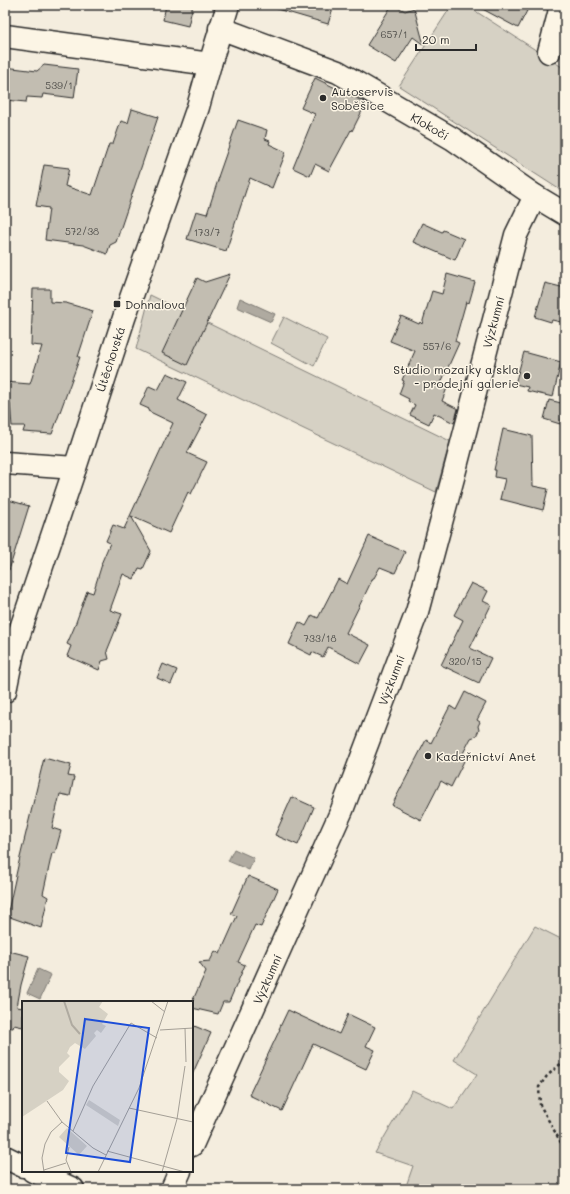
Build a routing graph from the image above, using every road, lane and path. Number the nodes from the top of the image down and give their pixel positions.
1 (228, 5) edge
2 (560, 5) edge
3 (220, 28) junction
4 (5, 36) edge
5 (548, 52) dead end
6 (210, 64) junction
7 (535, 196) junction
8 (565, 214) edge
9 (5, 463) edge
10 (75, 468) junction
11 (5, 691) edge
12 (565, 1061) edge
13 (565, 1069) edge
14 (193, 1143) edge
15 (565, 1150) edge
16 (5, 1157) edge
17 (22, 1166) edge
18 (35, 1172) edge
19 (180, 1172) edge
20 (73, 1189) edge
21 (172, 1189) edge

1 - 3 street, Útěchovská
2 - 5 street
3 - 6 street, Útěchovská
3 - 7 street, Klokočí
4 - 6 street
6 - 10 street, Útěchovská
7 - 8 street, Klokočí
7 - 14 street, Výzkumní
9 - 10 street
10 - 11 street, Útěchovská
12 - 13 path
12 - 15 path
16 - 17 street
18 - 20 street
19 - 21 street

